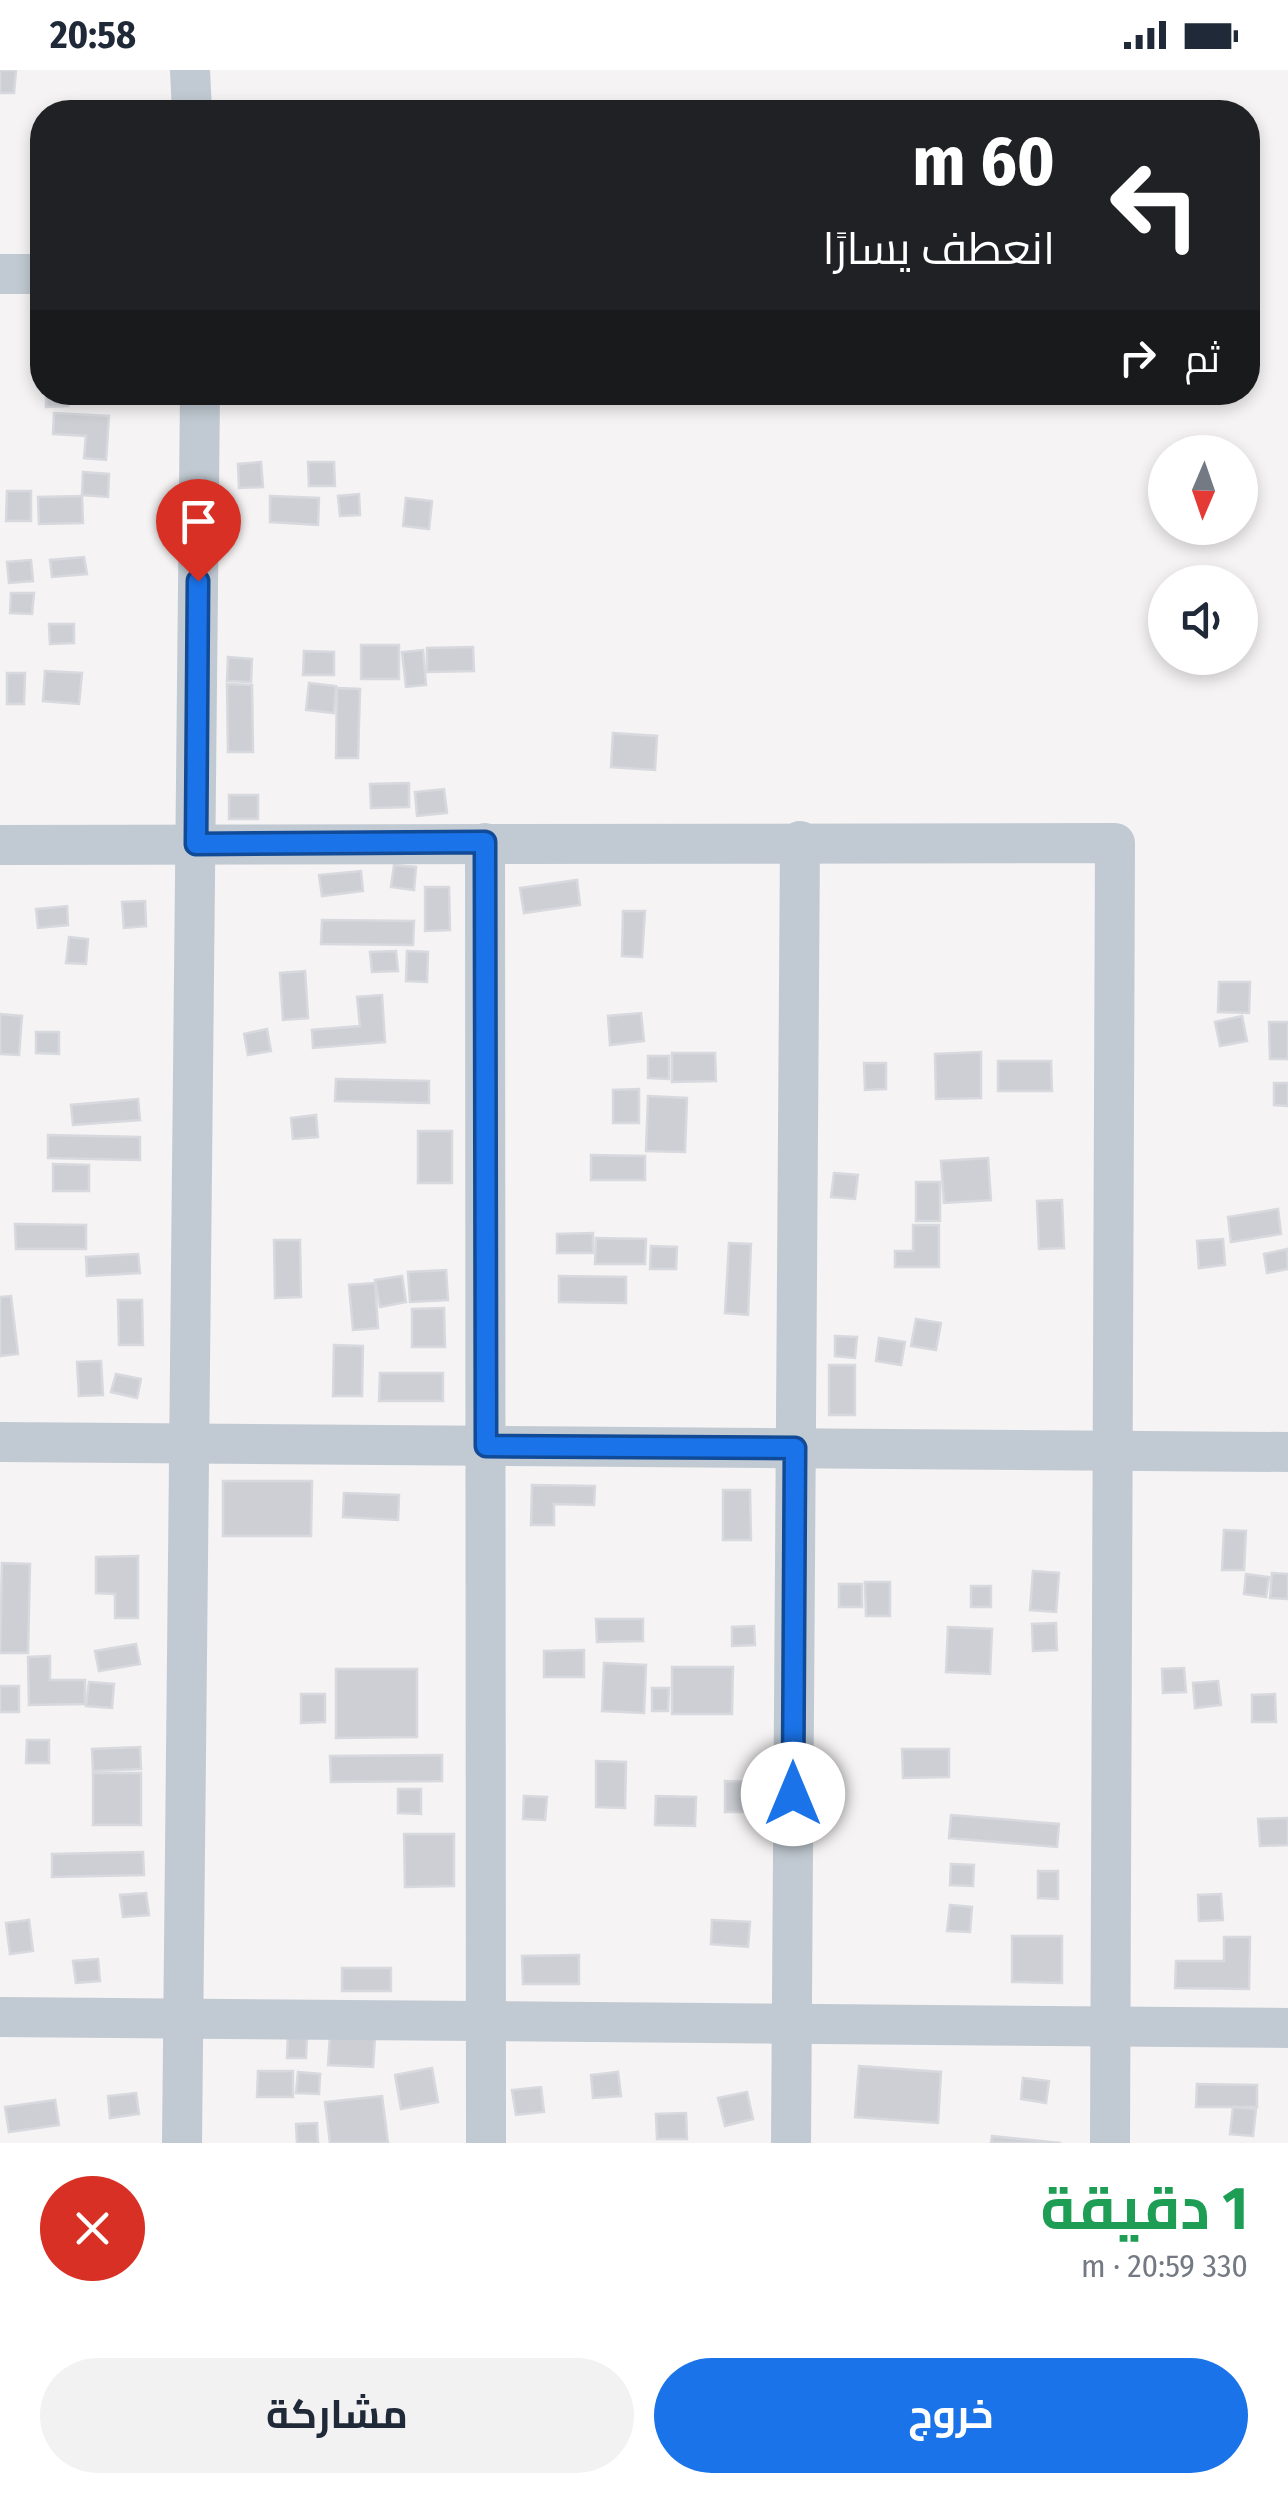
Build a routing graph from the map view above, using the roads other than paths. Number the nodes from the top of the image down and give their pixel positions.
1 (190, 70) edge
2 (191, 100) edge
3 (0, 274) edge
4 (30, 274) edge
5 (200, 405) edge
6 (800, 841) junction
7 (485, 842) junction
8 (196, 844) junction
9 (0, 845) edge
10 (0, 1442) edge
11 (189, 1443) junction
12 (486, 1446) junction
13 (795, 1448) junction
14 (1112, 1451) junction
15 (1288, 1452) edge
16 (0, 2017) edge
17 (184, 2019) junction
18 (486, 2022) junction
19 (792, 2024) junction
20 (1110, 2027) junction
21 (1288, 2028) edge
22 (182, 2143) edge
23 (486, 2143) edge
24 (791, 2143) edge
25 (1110, 2143) edge

1 - 2 street
3 - 4 street
5 - 8 street
6 - 7 street
6 - 13 street
6 - 14 street
7 - 8 street
7 - 12 street
8 - 9 street
8 - 11 street
10 - 11 street
11 - 12 street
11 - 17 street
12 - 13 street
12 - 18 street
13 - 14 street
13 - 19 street
14 - 15 street
14 - 20 street
16 - 17 street
17 - 18 street
17 - 22 street
18 - 19 street
18 - 23 street
19 - 20 street
19 - 24 street
20 - 21 street
20 - 25 street

